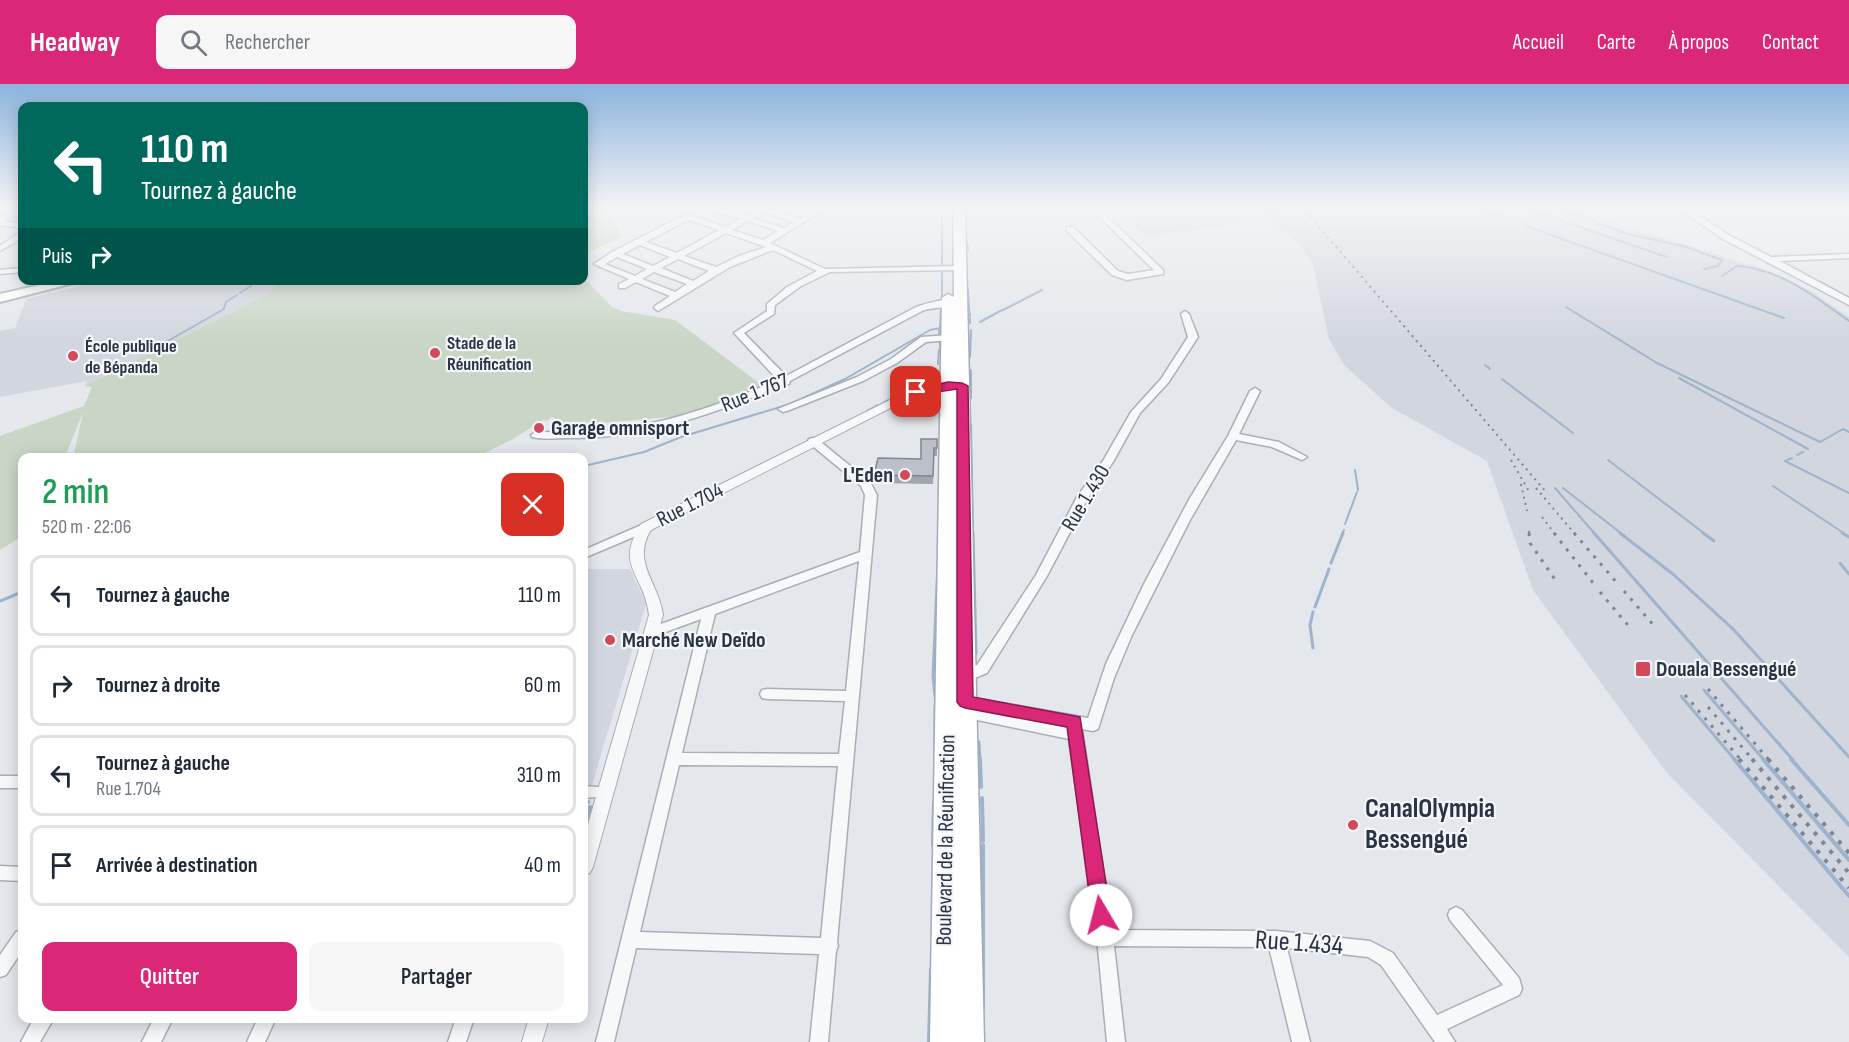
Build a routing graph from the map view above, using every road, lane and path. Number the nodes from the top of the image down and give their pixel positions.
1 (619, 252) edge
2 (666, 252) edge
3 (686, 252) edge
4 (754, 252) edge
5 (782, 252) edge
6 (953, 252) edge
7 (955, 252) edge
8 (1093, 252) edge
9 (1139, 252) edge
10 (1753, 252) edge
11 (615, 254) junction
12 (678, 256) junction
13 (1849, 256) edge
14 (1767, 259) junction
15 (954, 268) junction
16 (655, 269) junction
17 (18, 270) edge
18 (718, 271) junction
19 (822, 271) junction
20 (0, 272) edge
21 (636, 279) junction
22 (694, 284) junction
23 (58, 285) edge
24 (622, 286) dead end
25 (676, 295) junction
26 (0, 298) edge
27 (1849, 302) edge
28 (954, 303) junction
29 (658, 308) dead end
30 (1185, 314) dead end
31 (948, 338) junction
32 (786, 382) junction
33 (955, 386) junction
34 (1255, 391) dead end
35 (783, 409) dead end
36 (536, 435) dead end
37 (1233, 436) junction
38 (813, 441) junction
39 (1302, 457) dead end
40 (646, 527) junction
41 (588, 552) edge
42 (864, 555) junction
43 (709, 611) junction
44 (652, 632) junction
45 (965, 677) junction
46 (767, 694) dead end
47 (852, 696) junction
48 (956, 705) junction
49 (1075, 728) junction
50 (673, 759) junction
51 (847, 760) junction
52 (0, 782) edge
53 (18, 782) edge
54 (588, 792) edge
55 (605, 792) junction
56 (588, 853) edge
57 (0, 873) edge
58 (18, 874) edge
59 (1456, 915) dead end
60 (1105, 938) junction
61 (1276, 939) junction
62 (629, 940) junction
63 (18, 944) edge
64 (830, 946) junction
65 (0, 969) edge
66 (42, 1023) edge
67 (161, 1023) edge
68 (265, 1023) edge
69 (463, 1023) edge
70 (538, 1023) edge
71 (1435, 1025) junction
72 (30, 1042) edge
73 (151, 1042) edge
74 (256, 1042) edge
75 (457, 1042) edge
76 (532, 1042) edge
77 (606, 1042) edge
78 (819, 1042) edge
79 (944, 1042) edge
80 (970, 1042) edge
81 (1116, 1042) edge
82 (1301, 1042) edge
83 (1446, 1042) edge

1 - 11 street
2 - 12 street
3 - 12 street
4 - 18 street
5 - 19 street
6 - 15 main road
7 - 15 main road
8 - 9 street
10 - 14 street
11 - 16 street
11 - 21 street
12 - 16 street
12 - 18 street
13 - 14 street
14 - 27 street
15 - 19 street
15 - 28 main road
16 - 21 street
16 - 22 street
17 - 20 street
18 - 22 street
19 - 32 street
21 - 24 street
21 - 25 street
22 - 25 street
23 - 26 main road
25 - 29 street
28 - 31 main road, Boulevard de la Réunification
28 - 32 street, Rue 1.767
28 - 33 main road
30 - 45 street, Rue 1.430
31 - 33 main road, Boulevard de la Réunification
31 - 35 street
32 - 36 street, Rue 1.767
33 - 38 street, Rue 1.704
33 - 45 main road
33 - 48 main road, Boulevard de la Réunification
34 - 37 street
37 - 39 street
37 - 49 street
38 - 40 street, Rue 1.704
38 - 42 street
40 - 41 street
40 - 44 street, Rue 1.704
42 - 43 street
42 - 47 street
43 - 44 street
43 - 50 street
44 - 55 street, Rue 1.704
45 - 48 main road
46 - 47 street
47 - 51 street
48 - 49 street
48 - 79 main road, Boulevard de la Réunification
48 - 80 main road
49 - 60 street
50 - 51 street
50 - 62 street
51 - 64 street
52 - 53 street
54 - 55 street
55 - 56 street, Rue 1.704
57 - 58 street
59 - 71 street
60 - 61 street, Rue 1.434
60 - 81 street
61 - 71 street, Rue 1.434
61 - 82 street
62 - 64 street
62 - 77 street
63 - 65 street
64 - 78 street
66 - 72 street
67 - 73 street
68 - 74 street
69 - 75 street
70 - 76 street
71 - 83 street, Rue 1.434

